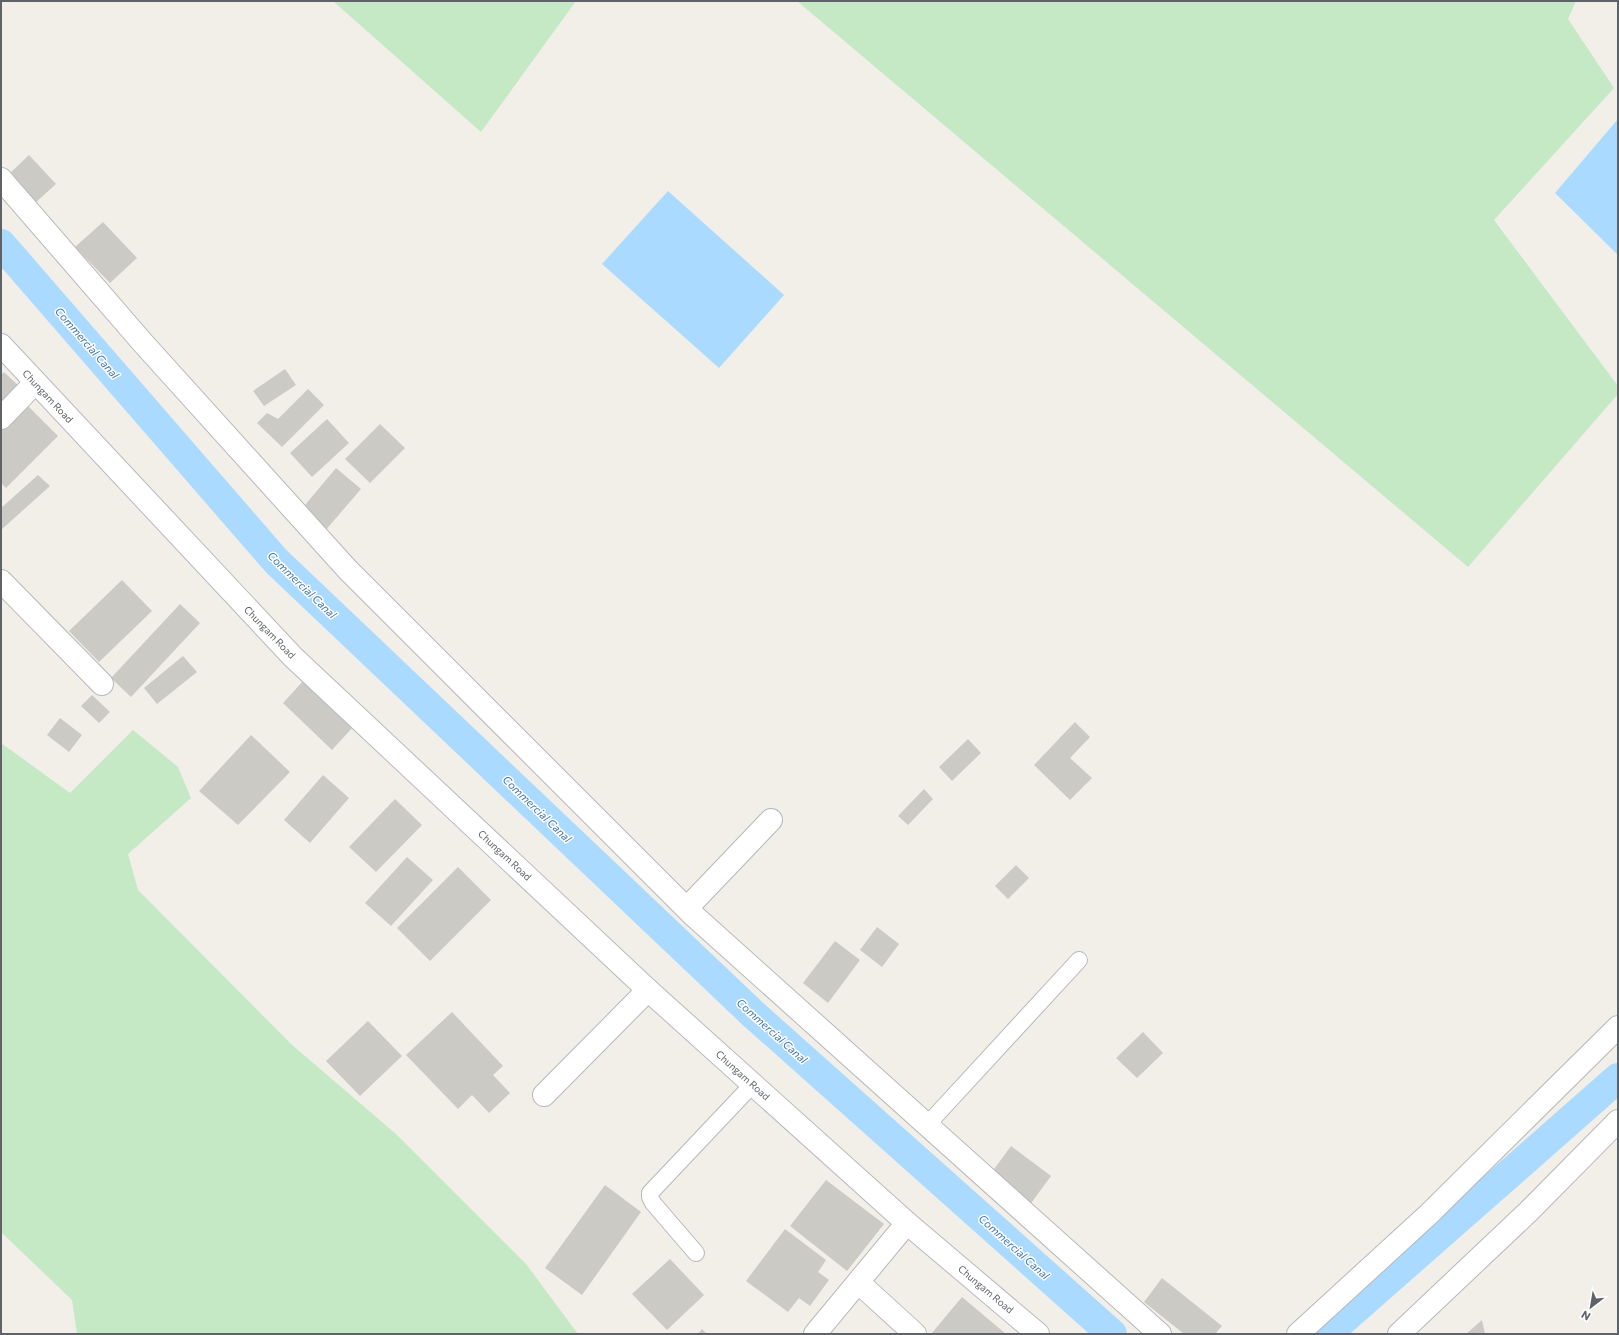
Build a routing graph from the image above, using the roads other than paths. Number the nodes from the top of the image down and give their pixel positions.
1 (1, 179) edge
2 (1, 345) edge
3 (35, 383) junction
4 (1, 418) edge
5 (1, 581) edge
6 (102, 684) dead end
7 (771, 820) dead end
8 (686, 908) junction
9 (1079, 960) dead end
10 (648, 990) junction
11 (1618, 1027) edge
12 (753, 1084) junction
13 (544, 1095) dead end
14 (1618, 1121) edge
15 (927, 1125) junction
16 (907, 1223) junction
17 (696, 1253) dead end
18 (858, 1282) junction
19 (815, 1334) edge
20 (915, 1334) edge
21 (1038, 1334) edge
22 (1160, 1334) edge
23 (1298, 1334) edge
24 (1399, 1334) edge

1 - 8 street
2 - 3 street, Chungam Road
3 - 4 street
3 - 10 street, Chungam Road
5 - 6 street
7 - 8 street
8 - 15 street
9 - 15 lane
10 - 12 street, Chungam Road
10 - 13 street
11 - 23 street
12 - 16 street, Chungam Road
12 - 17 lane
14 - 24 street
15 - 22 street
16 - 18 street
16 - 21 street, Chungam Road
18 - 19 street
18 - 20 street

